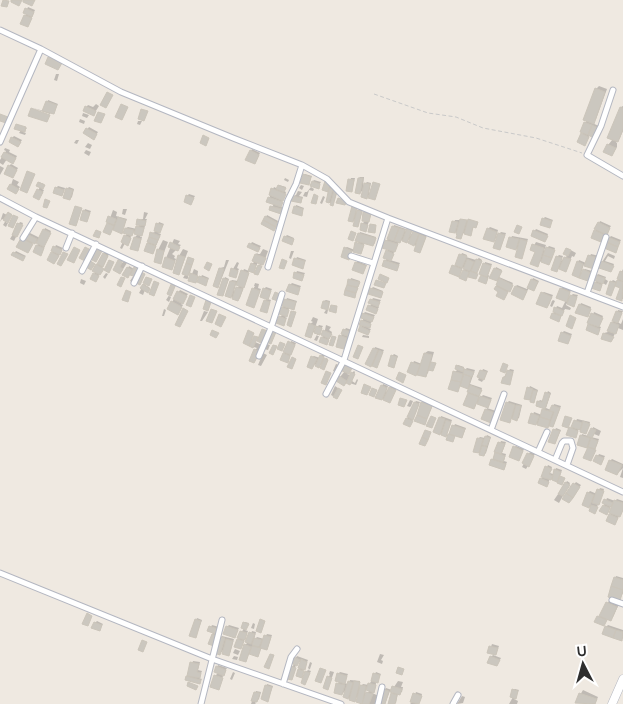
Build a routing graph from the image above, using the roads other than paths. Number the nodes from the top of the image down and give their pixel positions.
1 (0, 30) edge
2 (41, 49) junction
3 (613, 90) dead end
4 (0, 124) edge
5 (7, 126) junction
6 (0, 142) edge
7 (302, 164) junction
8 (623, 176) edge
9 (0, 198) edge
10 (36, 217) junction
11 (388, 218) junction
12 (72, 233) junction
13 (606, 237) dead end
14 (24, 238) dead end
15 (96, 244) junction
16 (66, 248) dead end
17 (352, 256) dead end
18 (373, 263) junction
19 (142, 266) junction
20 (268, 267) dead end
21 (82, 271) dead end
22 (134, 283) dead end
23 (587, 293) junction
24 (282, 294) dead end
25 (623, 307) edge
26 (271, 328) junction
27 (259, 356) dead end
28 (344, 360) junction
29 (326, 394) dead end
30 (504, 394) dead end
31 (491, 430) junction
32 (547, 432) dead end
33 (538, 452) junction
34 (555, 460) junction
35 (567, 465) junction
36 (623, 492) edge
37 (0, 573) edge
38 (612, 600) dead end
39 (623, 604) edge
40 (222, 620) dead end
41 (297, 649) dead end
42 (212, 659) junction
43 (623, 679) edge
44 (283, 684) junction
45 (382, 687) dead end
46 (458, 695) dead end
47 (200, 704) edge
48 (341, 704) edge
49 (378, 704) edge
50 (453, 704) edge
51 (612, 704) edge

1 - 2 street
2 - 5 street
2 - 7 street
3 - 8 street
4 - 5 street
5 - 6 street
7 - 11 street
7 - 20 street
9 - 10 street
10 - 12 street
10 - 14 street
11 - 18 street
11 - 23 street
12 - 15 street
12 - 16 street
13 - 23 street
15 - 19 street
15 - 21 street
17 - 18 street
18 - 28 street
19 - 22 street
19 - 26 street
23 - 25 street
24 - 26 street
26 - 27 street
26 - 28 street
28 - 29 street
28 - 31 street
30 - 31 street
31 - 33 street
32 - 33 street
33 - 34 street
34 - 35 street
34 - 35 street
35 - 36 street
37 - 42 street
38 - 39 street
40 - 42 street
41 - 44 street
42 - 44 street
42 - 47 street
43 - 51 main road
44 - 48 street
45 - 49 street
46 - 50 street

